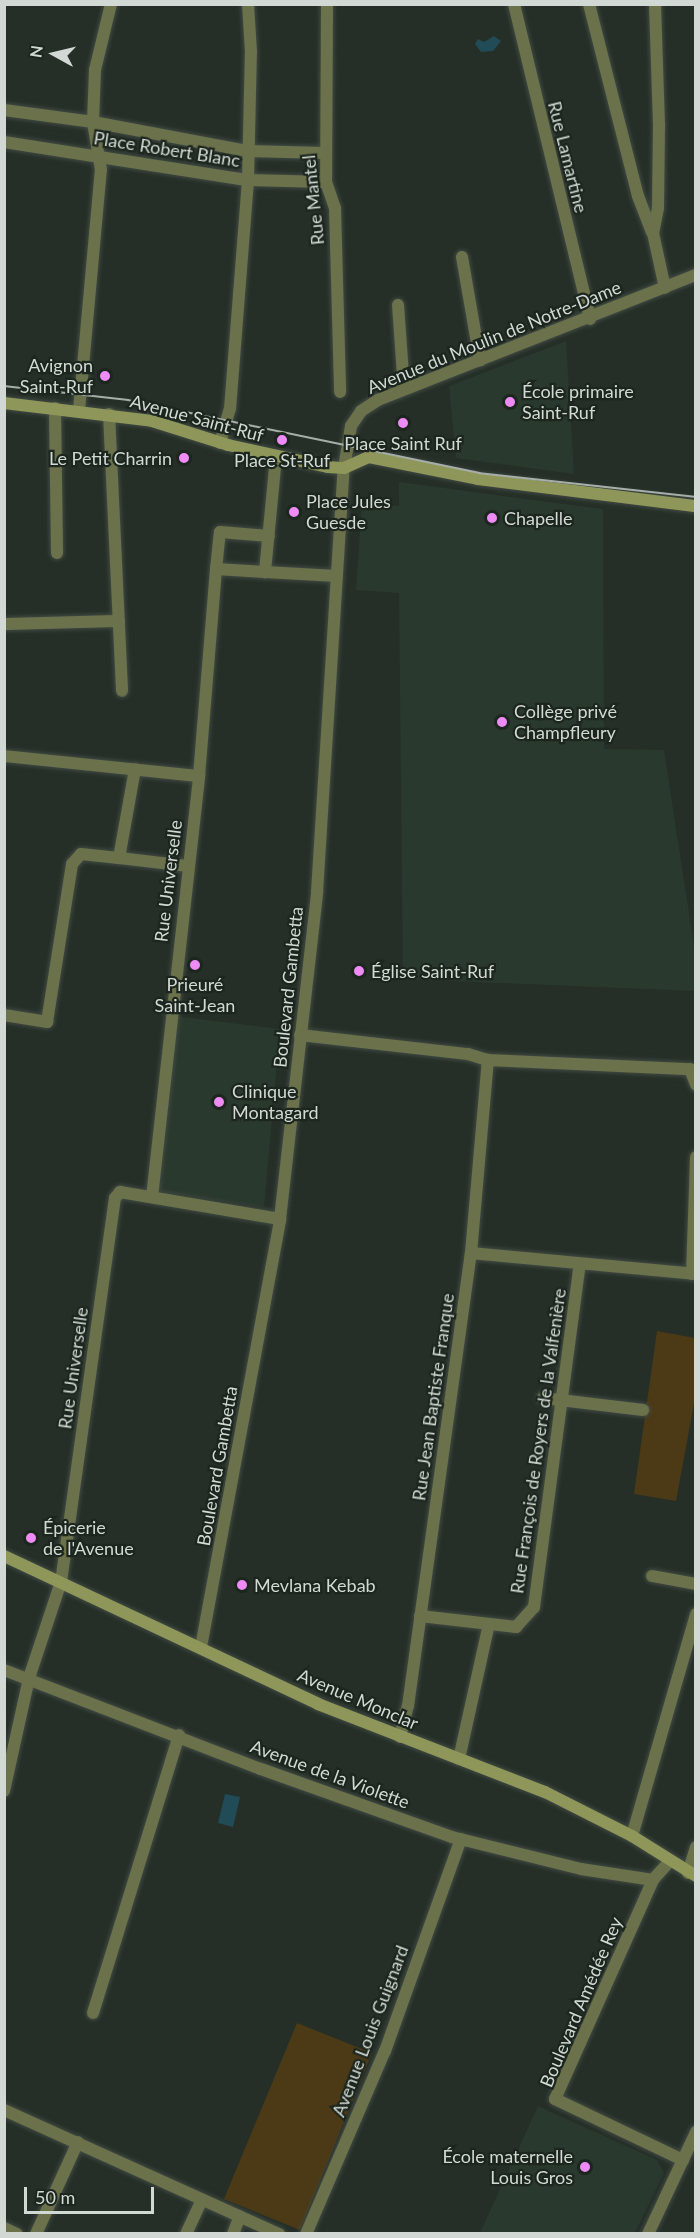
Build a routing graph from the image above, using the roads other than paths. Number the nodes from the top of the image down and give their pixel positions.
1 (111, 4) edge
2 (248, 4) edge
3 (327, 4) edge
4 (514, 4) edge
5 (589, 4) edge
6 (655, 4) edge
7 (4, 110) edge
8 (93, 122) junction
9 (4, 142) edge
10 (248, 151) junction
11 (325, 153) junction
12 (101, 158) junction
13 (248, 180) junction
14 (326, 182) junction
15 (653, 233) junction
16 (462, 257) dead end
17 (696, 275) edge
18 (664, 288) junction
19 (398, 305) dead end
20 (590, 319) junction
21 (480, 360) junction
22 (404, 389) junction
23 (340, 392) dead end
24 (4, 403) edge
25 (55, 408) junction
26 (79, 410) junction
27 (109, 414) junction
28 (220, 443) junction
29 (276, 457) junction
30 (344, 468) junction
31 (696, 506) edge
32 (269, 536) junction
33 (57, 553) dead end
34 (216, 569) junction
35 (265, 572) junction
36 (337, 576) junction
37 (119, 621) junction
38 (4, 624) edge
39 (122, 691) dead end
40 (4, 756) edge
41 (135, 769) junction
42 (199, 777) junction
43 (119, 858) junction
44 (187, 866) junction
45 (4, 1015) edge
46 (300, 1035) junction
47 (488, 1060) junction
48 (696, 1085) edge
49 (696, 1157) edge
50 (152, 1197) junction
51 (280, 1219) junction
52 (471, 1253) junction
53 (580, 1264) junction
54 (694, 1274) edge
55 (543, 1398) dead end
56 (562, 1400) junction
57 (643, 1410) dead end
58 (4, 1556) edge
59 (652, 1576) dead end
60 (61, 1582) junction
61 (696, 1584) edge
62 (696, 1614) edge
63 (420, 1616) junction
64 (489, 1624) junction
65 (201, 1647) junction
66 (4, 1670) edge
67 (29, 1678) junction
68 (179, 1735) junction
69 (400, 1737) junction
70 (459, 1759) junction
71 (4, 1791) edge
72 (632, 1836) junction
73 (461, 1839) junction
74 (696, 1847) edge
75 (669, 1862) junction
76 (692, 1875) edge
77 (653, 1880) junction
78 (93, 2013) dead end
79 (4, 2110) edge
80 (696, 2132) edge
81 (78, 2142) junction
82 (683, 2160) junction
83 (202, 2199) junction
84 (240, 2216) junction
85 (4, 2228) edge
86 (17, 2234) edge
87 (36, 2234) edge
88 (186, 2234) edge
89 (233, 2234) edge
90 (279, 2234) edge
91 (306, 2234) edge
92 (648, 2234) edge

1 - 8 street
2 - 10 street
3 - 11 street, Rue Mantel
4 - 20 street, Rue Lamartine
5 - 15 street
6 - 15 street
7 - 8 street, Place Robert Blanc
8 - 10 street, Place Robert Blanc
8 - 12 street
9 - 12 street, Place Robert Blanc
10 - 11 street, Place Robert Blanc
10 - 13 street
11 - 14 street, Rue Mantel
12 - 13 street, Place Robert Blanc
12 - 26 street
13 - 14 street, Place Robert Blanc
13 - 28 street
14 - 23 street, Rue Mantel
15 - 18 street
16 - 21 street
17 - 18 street, Avenue du Moulin de Notre-Dame
18 - 20 street, Avenue du Moulin de Notre-Dame
19 - 22 street
20 - 21 street, Avenue du Moulin de Notre-Dame
21 - 22 street, Avenue du Moulin de Notre-Dame
22 - 30 street, Avenue du Moulin de Notre-Dame
24 - 25 street, Avenue Saint-Ruf
25 - 26 street, Avenue Saint-Ruf
25 - 33 street
26 - 27 street, Avenue Saint-Ruf
27 - 28 street, Avenue Saint-Ruf
27 - 37 street
28 - 29 street, Avenue Saint-Ruf
29 - 30 street, Avenue Saint-Ruf
29 - 32 street
30 - 31 street
30 - 36 street, Boulevard Gambetta
32 - 34 street
32 - 35 street
34 - 35 street
34 - 42 street, Rue Universelle
35 - 36 street
36 - 46 street, Boulevard Gambetta
37 - 38 street
37 - 39 street
40 - 41 street
41 - 42 street
41 - 43 street
42 - 44 street, Rue Universelle
43 - 44 street
43 - 45 street
44 - 50 street, Rue Universelle
46 - 47 street
46 - 51 street, Boulevard Gambetta
47 - 48 street
47 - 52 street, Rue Jean Baptiste Franque
49 - 54 street
50 - 51 street, Rue Universelle
50 - 60 street, Rue Universelle
51 - 65 street, Boulevard Gambetta
52 - 53 street
52 - 63 street, Rue Jean Baptiste Franque
53 - 54 street
53 - 56 street, Rue François de Royers de la Valfenière
55 - 56 street
56 - 57 street
56 - 64 street, Rue François de Royers de la Valfenière
58 - 60 street, Avenue Monclar
59 - 61 street
60 - 65 street, Avenue Monclar
60 - 67 street
62 - 72 street
63 - 64 street, Rue François de Royers de la Valfenière
63 - 69 street, Rue Jean Baptiste Franque
64 - 70 street
65 - 69 street, Avenue Monclar
66 - 67 street, Avenue de la Violette
67 - 68 street, Avenue de la Violette
67 - 71 street
68 - 73 street, Avenue de la Violette
68 - 78 street
69 - 70 street, Avenue Monclar
70 - 72 street, Avenue Monclar
72 - 75 street, Avenue Monclar
73 - 77 street, Avenue de la Violette
73 - 91 street, Avenue Louis Guignard
74 - 76 street
75 - 76 street, Avenue Monclar
75 - 77 street, Boulevard Amédée Rey
77 - 82 street, Boulevard Amédée Rey
79 - 81 street
80 - 82 street
81 - 83 street
81 - 87 street
82 - 92 street
83 - 84 street
83 - 88 street
84 - 89 street
84 - 90 street
85 - 86 street

